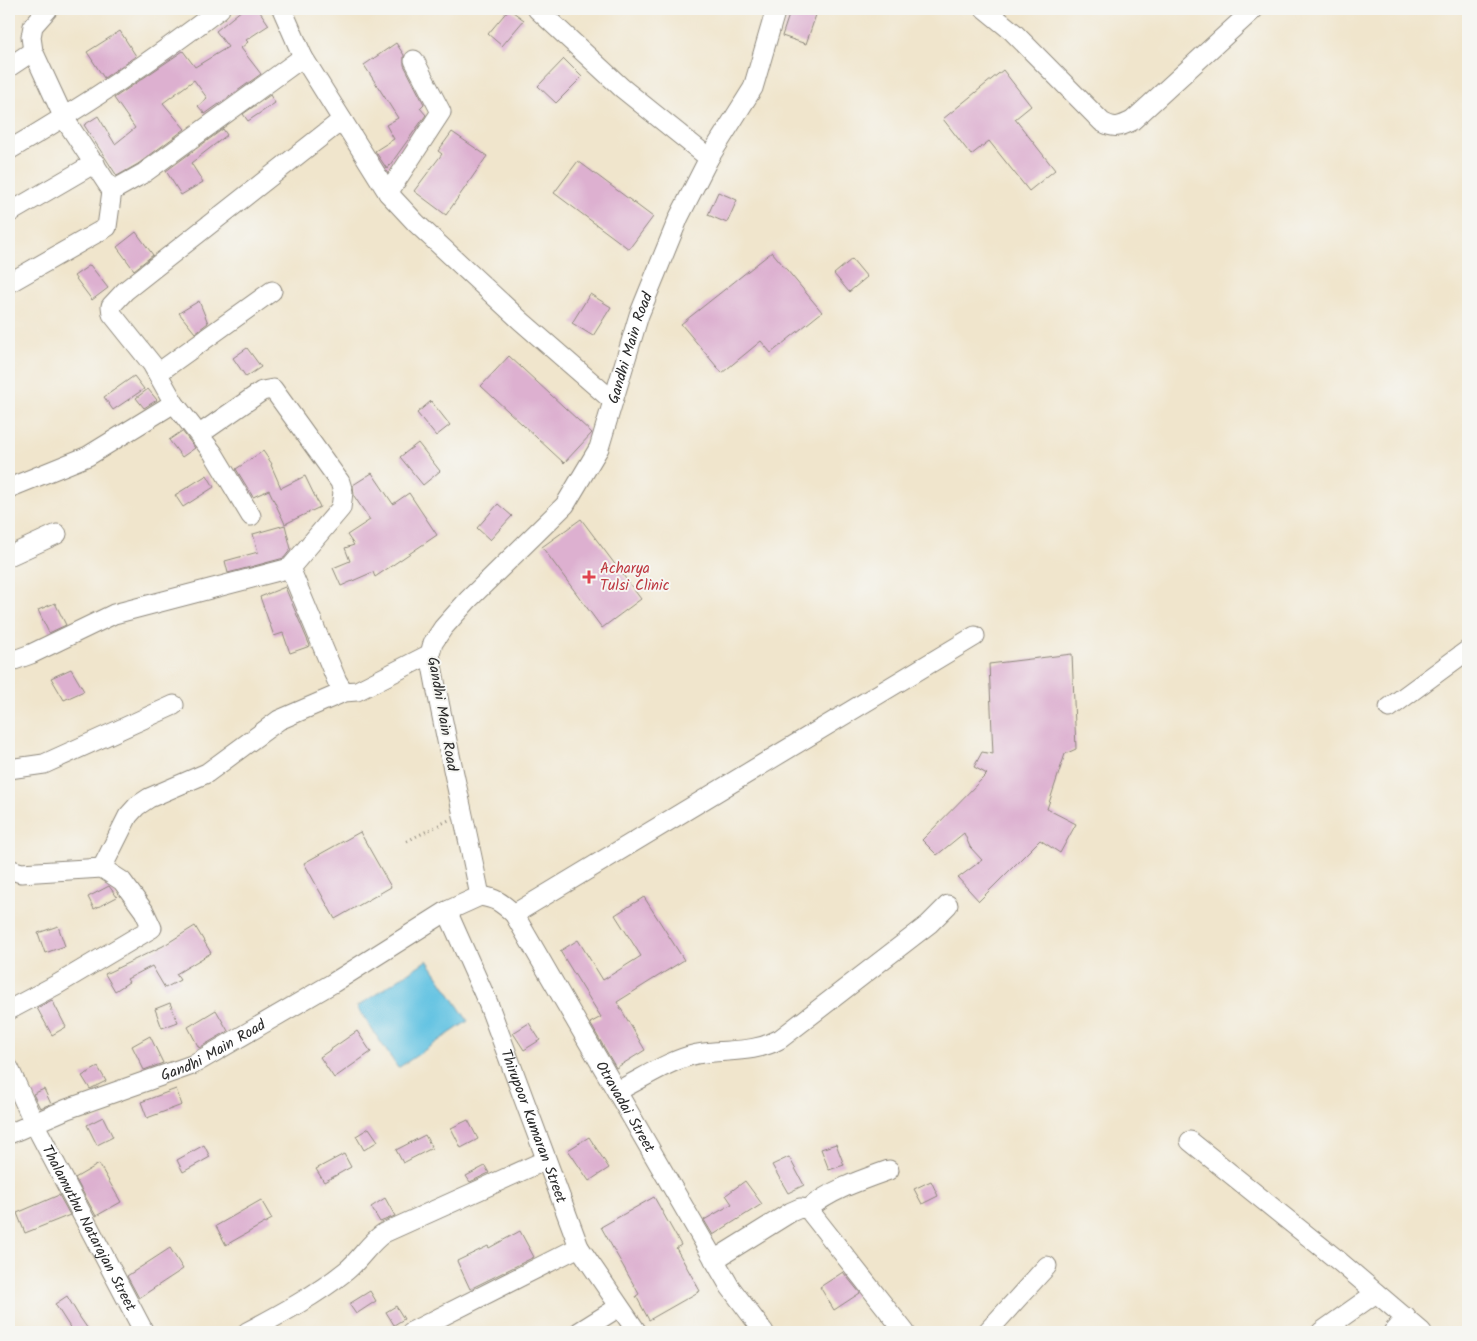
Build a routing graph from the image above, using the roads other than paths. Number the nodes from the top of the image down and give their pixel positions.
1 (48, 9) edge
2 (220, 9) edge
3 (282, 9) edge
4 (537, 9) edge
5 (776, 9) edge
6 (985, 9) edge
7 (1254, 9) edge
8 (33, 51) junction
9 (303, 57) junction
10 (414, 60) dead end
11 (9, 67) edge
12 (64, 118) junction
13 (342, 120) junction
14 (9, 150) edge
15 (709, 158) junction
16 (96, 162) junction
17 (112, 191) junction
18 (388, 193) junction
19 (9, 213) edge
20 (9, 283) edge
21 (272, 291) dead end
22 (158, 373) junction
23 (613, 401) junction
24 (174, 403) junction
25 (200, 434) junction
26 (9, 488) edge
27 (251, 516) dead end
28 (58, 534) dead end
29 (9, 556) edge
30 (290, 568) junction
31 (975, 636) dead end
32 (1468, 650) edge
33 (430, 654) junction
34 (9, 662) edge
35 (344, 692) junction
36 (174, 705) dead end
37 (1389, 708) dead end
38 (9, 769) edge
39 (102, 868) junction
40 (9, 869) edge
41 (480, 896) junction
42 (948, 906) dead end
43 (447, 911) junction
44 (514, 914) junction
45 (9, 1010) edge
46 (9, 1068) edge
47 (616, 1091) junction
48 (34, 1123) junction
49 (9, 1134) edge
50 (1190, 1141) dead end
51 (546, 1160) junction
52 (889, 1170) dead end
53 (808, 1210) junction
54 (579, 1247) junction
55 (714, 1260) junction
56 (1047, 1266) dead end
57 (1376, 1293) junction
58 (619, 1307) junction
59 (1406, 1317) junction
60 (144, 1332) edge
61 (247, 1332) edge
62 (411, 1332) edge
63 (579, 1332) edge
64 (637, 1332) edge
65 (764, 1332) edge
66 (905, 1332) edge
67 (987, 1332) edge
68 (1321, 1332) edge
69 (1393, 1332) edge
70 (1422, 1332) edge

1 - 8 street
2 - 12 street
3 - 9 street
4 - 15 street
5 - 15 street, Gandhi Main Road
6 - 7 street
8 - 11 street
8 - 12 street
9 - 13 street
9 - 17 street
10 - 18 street
12 - 14 street
12 - 16 street
13 - 18 street
13 - 22 street
15 - 23 street, Gandhi Main Road
16 - 17 street
16 - 19 street
17 - 20 street
18 - 23 street
21 - 22 street
22 - 24 street
23 - 33 street, Gandhi Main Road
24 - 25 street
24 - 26 street
25 - 27 street
25 - 30 street
28 - 29 street
30 - 34 street
30 - 35 street
31 - 44 street
32 - 37 street
33 - 35 street
33 - 41 street, Gandhi Main Road
35 - 39 street
36 - 38 street
39 - 40 street
39 - 45 street
41 - 43 street, Gandhi Main Road
41 - 44 street, Otravadai Street
42 - 47 street
43 - 48 street, Gandhi Main Road
43 - 51 street, Thirupoor Kumaran Street
44 - 47 street, Otravadai Street
46 - 48 street, Thalamuthu Natarajan Street
47 - 55 street, Otravadai Street
48 - 49 street, Gandhi Main Road
48 - 60 street, Thalamuthu Natarajan Street
50 - 57 street
51 - 54 street, Thirupoor Kumaran Street
51 - 61 street
52 - 53 street
53 - 55 street
53 - 66 street
54 - 58 street, Thirupoor Kumaran Street
54 - 62 street
55 - 65 street, Otravadai Street
56 - 67 street
57 - 59 street
57 - 68 street
58 - 63 street
58 - 64 street, Thirupoor Kumaran Street
59 - 69 street
59 - 70 street

